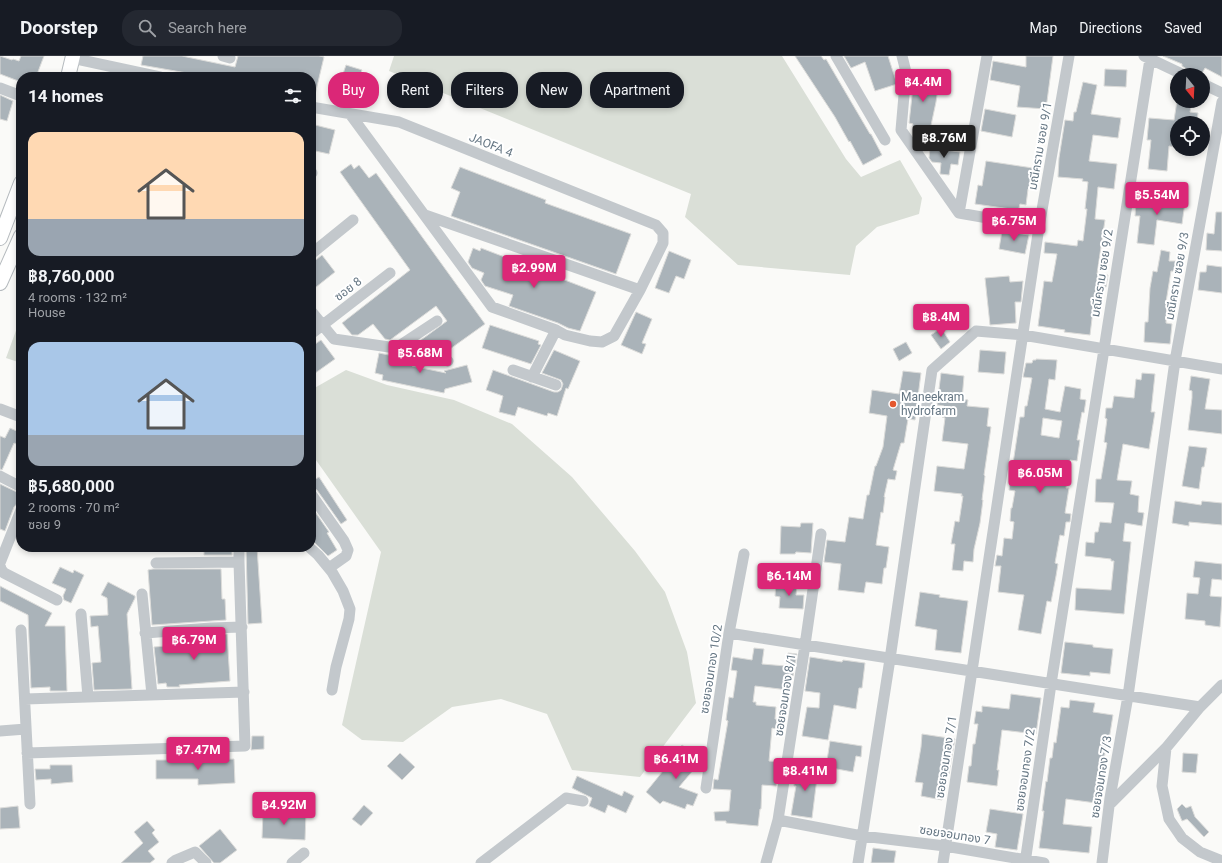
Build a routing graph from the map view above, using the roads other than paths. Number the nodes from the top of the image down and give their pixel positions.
1 (836, 56) edge
2 (902, 56) edge
3 (987, 56) edge
4 (1069, 56) edge
5 (73, 57) edge
6 (1147, 58) edge
7 (1170, 69) edge
8 (69, 72) edge
9 (138, 72) edge
10 (1210, 87) edge
11 (0, 88) edge
12 (1222, 93) edge
13 (16, 94) edge
14 (1222, 102) edge
15 (316, 108) edge
16 (350, 114) junction
17 (885, 140) dead end
18 (16, 195) edge
19 (960, 213) junction
20 (425, 215) junction
21 (353, 220) dead end
22 (1039, 227) junction
23 (2, 230) edge
24 (16, 247) edge
25 (316, 250) edge
26 (390, 273) dead end
27 (0, 283) edge
28 (640, 290) junction
29 (316, 317) edge
30 (437, 321) dead end
31 (323, 325) junction
32 (316, 330) edge
33 (556, 330) junction
34 (1023, 335) junction
35 (396, 348) junction
36 (1104, 348) junction
37 (448, 361) dead end
38 (1175, 361) junction
39 (1222, 369) edge
40 (513, 370) dead end
41 (532, 377) junction
42 (556, 385) dead end
43 (0, 409) edge
44 (16, 415) edge
45 (0, 476) edge
46 (16, 484) edge
47 (316, 501) edge
48 (16, 523) edge
49 (821, 534) dead end
50 (239, 552) edge
51 (314, 552) edge
52 (744, 554) dead end
53 (239, 562) junction
54 (156, 563) dead end
55 (0, 564) edge
56 (329, 568) junction
57 (142, 594) dead end
58 (57, 600) dead end
59 (81, 614) dead end
60 (242, 627) junction
61 (21, 630) dead end
62 (145, 633) junction
63 (729, 633) junction
64 (805, 645) junction
65 (890, 659) junction
66 (972, 672) junction
67 (1051, 684) junction
68 (1222, 685) edge
69 (332, 690) dead end
70 (244, 692) junction
71 (152, 695) junction
72 (1128, 696) junction
73 (88, 697) junction
74 (25, 699) junction
75 (1200, 707) junction
76 (26, 729) junction
77 (0, 731) edge
78 (1166, 748) junction
79 (27, 753) junction
80 (706, 788) dead end
81 (583, 801) dead end
82 (30, 804) dead end
83 (1110, 804) junction
84 (778, 820) junction
85 (862, 836) junction
86 (945, 846) junction
87 (304, 853) dead end
88 (1222, 861) edge
89 (1025, 862) edge
90 (172, 863) edge
91 (206, 863) edge
92 (292, 863) edge
93 (481, 863) edge
94 (766, 863) edge
95 (858, 863) edge
96 (943, 863) edge
97 (1044, 863) edge
98 (1102, 863) edge

1 - 17 street
2 - 19 street
3 - 19 street
4 - 22 street, มณีคราม ซอย 9/1
5 - 8 main road
5 - 9 street
6 - 7 street
6 - 36 street, มณีคราม ซอย 9/2
10 - 12 street
11 - 13 street
14 - 38 street, มณีคราม ซอย 9/3
15 - 16 street, JAOFA 4
16 - 20 street
16 - 28 street, JAOFA 4
18 - 23 main road
19 - 22 street
20 - 28 street
20 - 33 street
21 - 25 street
22 - 34 street, มณีคราม ซอย 9/1
24 - 27 main road
26 - 31 street, ซอย 8
28 - 33 street
29 - 31 street
30 - 35 street
31 - 32 street, ซอย 8
31 - 35 street
33 - 41 street
34 - 36 street
34 - 65 street
34 - 66 street, ซอยจอมทอง 7/1
35 - 37 street
36 - 38 street
36 - 67 street, มณีคราม ซอย 9/2
38 - 39 street
38 - 72 street, มณีคราม ซอย 9/3
40 - 41 street
41 - 42 street
43 - 44 street
45 - 46 street
47 - 56 street
48 - 55 street
49 - 64 street, ซอยจอมทอง 8/1
50 - 53 street
51 - 56 street
52 - 63 street, ซอยจอมทอง 10/2
53 - 54 street
53 - 60 street
55 - 58 street
56 - 69 street
57 - 62 street
59 - 73 street
60 - 62 street
60 - 70 street
61 - 74 street
62 - 71 street
63 - 64 street
63 - 80 street, ซอยจอมทอง 10/2
64 - 65 street
64 - 84 street, ซอยจอมทอง 8/1
65 - 66 street
65 - 85 street
66 - 67 street
66 - 86 street, ซอยจอมทอง 7/1
67 - 72 street
67 - 89 street, ซอยจอมทอง 7/2
68 - 75 street
70 - 71 street
70 - 79 street
71 - 73 street
72 - 75 street
72 - 83 street, ซอยจอมทอง 7/3
73 - 74 street
74 - 76 street
75 - 78 street
76 - 77 street
76 - 79 street
78 - 83 street
78 - 88 street
79 - 82 street
81 - 93 street
83 - 98 street, ซอยจอมทอง 7/3
84 - 85 street, ซอยจอมทอง 7
84 - 94 street, ซอยจอมทอง 8/1
85 - 86 street, ซอยจอมทอง 7
85 - 95 street
86 - 89 street, ซอยจอมทอง 7
86 - 96 street, ซอยจอมทอง 7/1
87 - 92 street
89 - 97 street, ซอยจอมทอง 7
90 - 91 street

